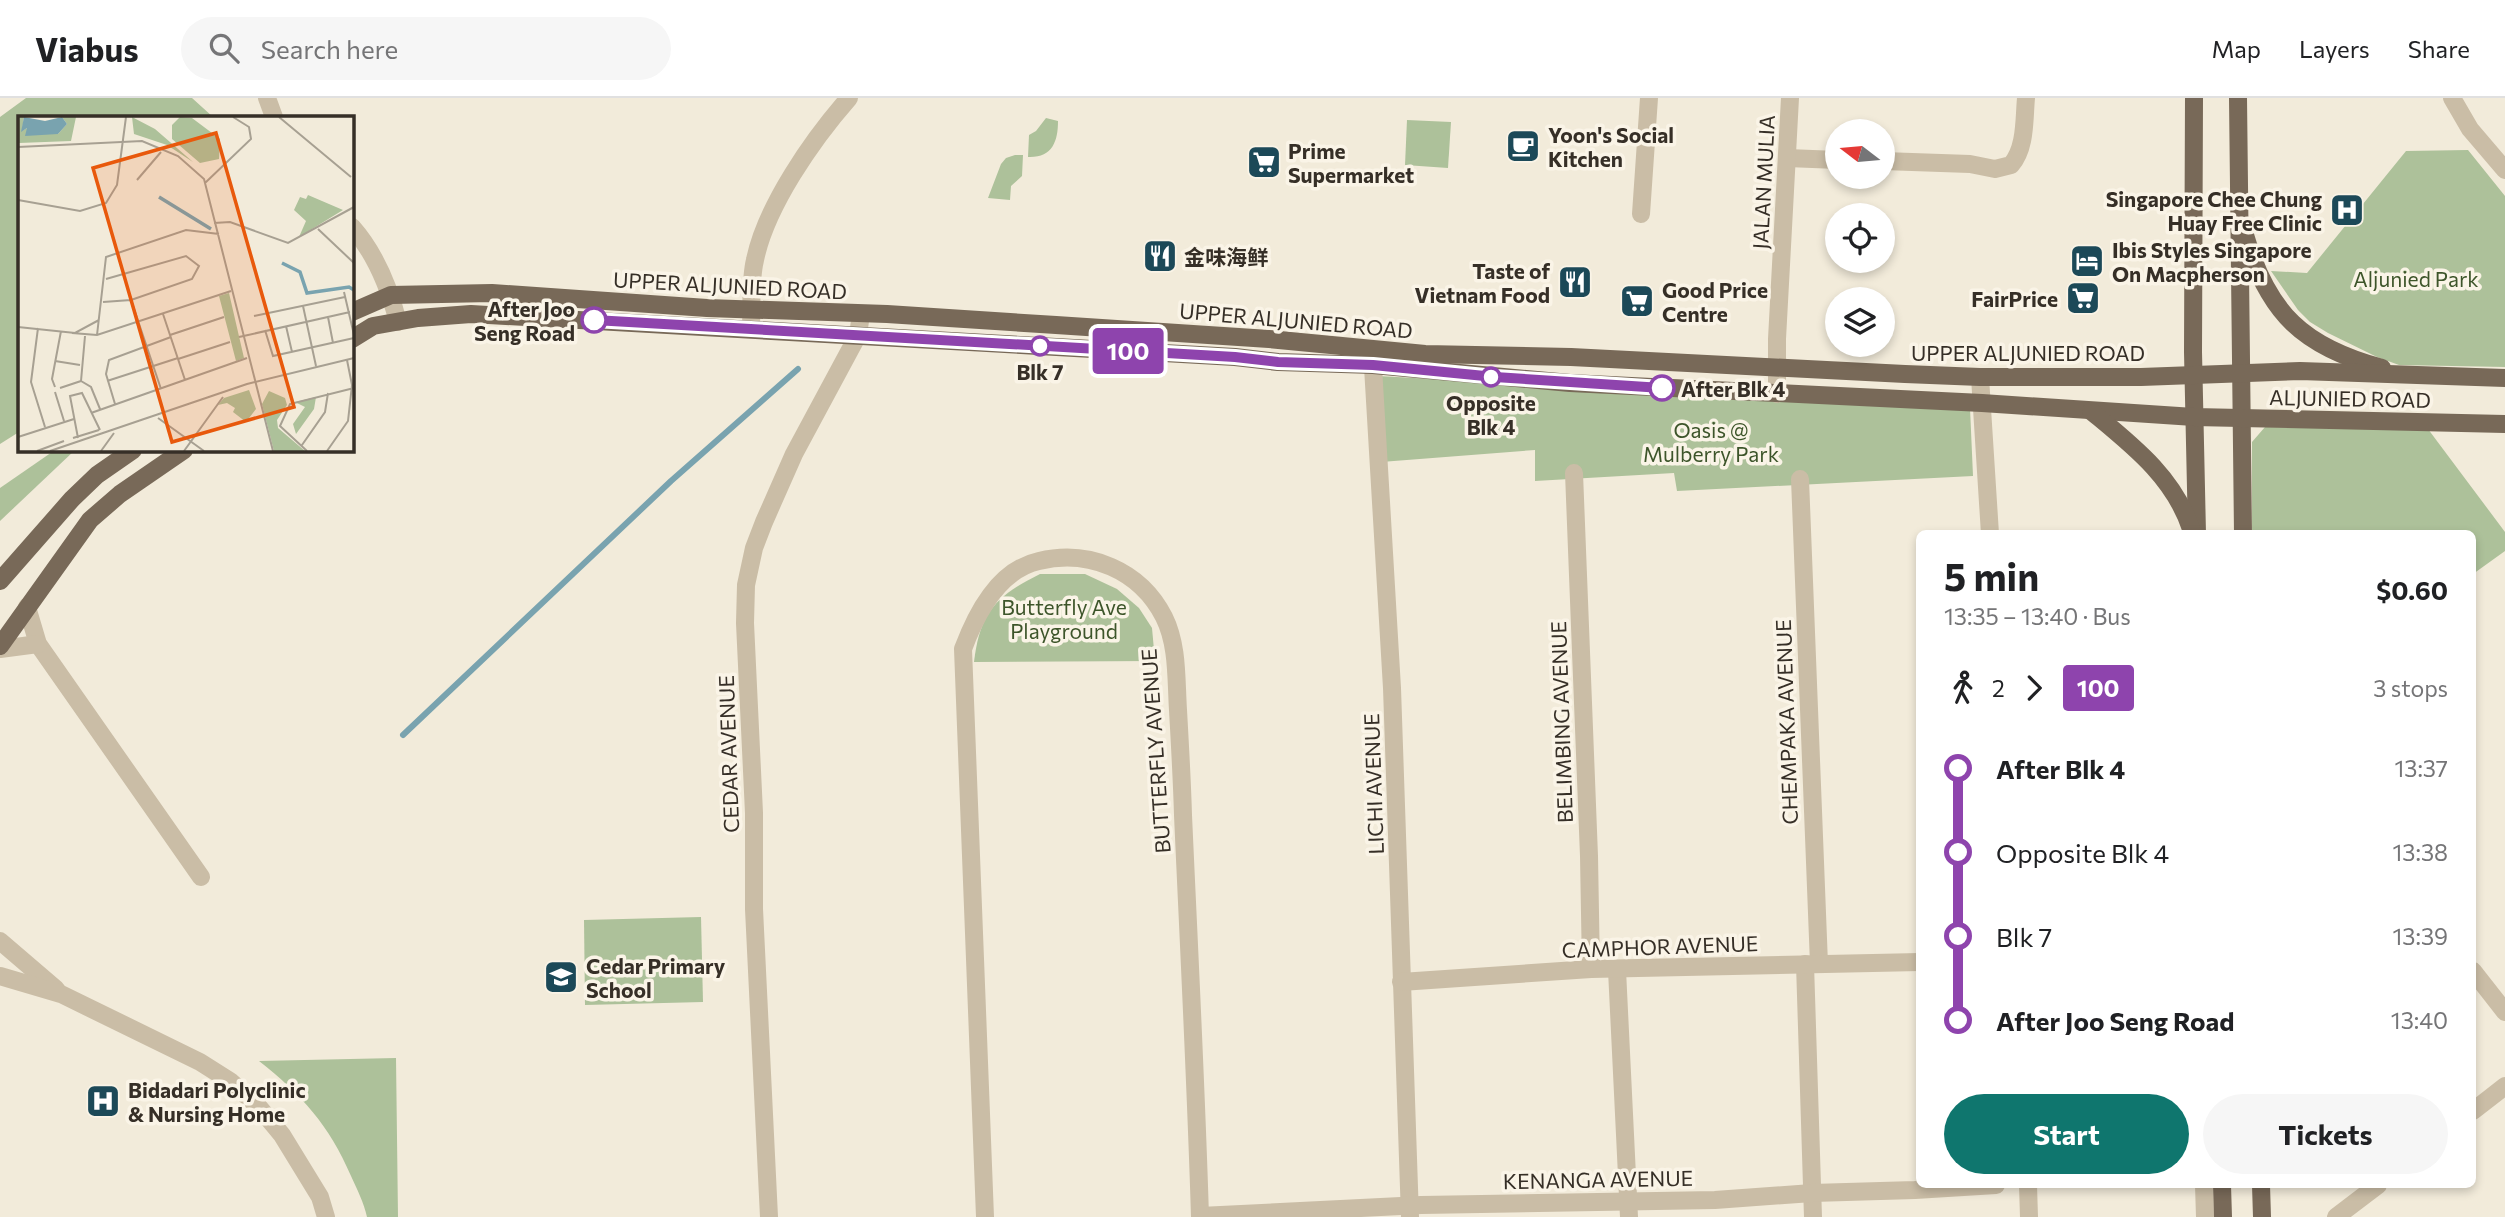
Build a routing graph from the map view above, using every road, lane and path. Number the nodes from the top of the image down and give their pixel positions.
1 (267, 98) edge
2 (849, 98) edge
3 (1649, 98) edge
4 (1790, 98) edge
5 (2026, 98) edge
6 (2194, 98) edge
7 (2238, 98) edge
8 (2452, 98) edge
9 (274, 116) edge
10 (1787, 158) junction
11 (1825, 159) edge
12 (1895, 161) edge
13 (2505, 170) edge
14 (1642, 214) dead end
15 (2239, 217) junction
16 (354, 230) edge
17 (391, 295) junction
18 (752, 309) junction
19 (354, 311) edge
20 (861, 314) junction
21 (398, 322) junction
22 (751, 328) junction
23 (858, 335) junction
24 (354, 338) edge
25 (1372, 357) junction
26 (1778, 368) junction
27 (2241, 373) junction
28 (2409, 375) junction
29 (2193, 376) junction
30 (1980, 377) junction
31 (2505, 378) edge
32 (1777, 394) junction
33 (1982, 403) junction
34 (2091, 411) junction
35 (2194, 417) junction
36 (2242, 418) junction
37 (2505, 424) edge
38 (130, 452) edge
39 (181, 452) edge
40 (1574, 473) dead end
41 (1800, 479) dead end
42 (1990, 530) edge
43 (2192, 530) edge
44 (2194, 530) edge
45 (2243, 530) edge
46 (0, 581) edge
47 (27, 607) junction
48 (38, 644) junction
49 (0, 648) edge
50 (201, 877) dead end
51 (0, 942) edge
52 (1916, 962) edge
53 (1812, 964) junction
54 (1591, 969) junction
55 (1617, 970) junction
56 (2476, 975) edge
57 (0, 976) edge
58 (1401, 982) junction
59 (61, 994) junction
60 (2505, 1012) edge
61 (2505, 1086) edge
62 (2476, 1109) edge
63 (1947, 1188) edge
64 (2028, 1188) edge
65 (2204, 1188) edge
66 (2222, 1188) edge
67 (2261, 1188) edge
68 (2374, 1188) edge
69 (1812, 1193) junction
70 (1628, 1209) edge
71 (1410, 1211) edge
72 (326, 1217) edge
73 (769, 1217) edge
74 (985, 1217) edge
75 (1200, 1217) edge
76 (1813, 1217) edge
77 (2029, 1217) edge
78 (2205, 1217) edge
79 (2224, 1217) edge
80 (2262, 1217) edge
81 (2336, 1217) edge

1 - 9 street
2 - 18 street
3 - 14 street
4 - 10 street, JALAN MULIA
5 - 12 street
6 - 29 main road
7 - 15 main road
8 - 13 street
10 - 11 street
10 - 26 street, JALAN MULIA
15 - 27 main road
15 - 28 main road
16 - 17 street
17 - 18 main road, UPPER ALJUNIED ROAD
17 - 19 main road, UPPER ALJUNIED ROAD
17 - 21 street
18 - 20 main road, UPPER ALJUNIED ROAD
18 - 22 street
20 - 23 street, CEDAR AVENUE
20 - 25 main road, UPPER ALJUNIED ROAD
21 - 22 main road, UPPER ALJUNIED ROAD
21 - 24 main road, UPPER ALJUNIED ROAD
22 - 23 main road, UPPER ALJUNIED ROAD
23 - 25 main road, UPPER ALJUNIED ROAD
23 - 73 street, CEDAR AVENUE
25 - 26 main road, UPPER ALJUNIED ROAD
25 - 32 main road, UPPER ALJUNIED ROAD
25 - 58 street, LICHI AVENUE
26 - 30 main road, UPPER ALJUNIED ROAD
26 - 32 street, JALAN MULIA
27 - 28 main road, ALJUNIED ROAD
27 - 29 main road, UPPER ALJUNIED ROAD
27 - 36 main road
28 - 31 main road, ALJUNIED ROAD
29 - 30 main road, UPPER ALJUNIED ROAD
29 - 35 main road
30 - 33 street
32 - 33 main road, UPPER ALJUNIED ROAD
33 - 34 main road, UPPER ALJUNIED ROAD
33 - 42 street
34 - 35 main road, UPPER ALJUNIED ROAD
34 - 43 main road
35 - 36 main road, ALJUNIED ROAD
35 - 44 main road
36 - 37 main road, ALJUNIED ROAD
36 - 45 main road
38 - 46 main road
39 - 47 main road
40 - 54 street, BELIMBING AVENUE
41 - 53 street, CHEMPAKA AVENUE
47 - 48 street
47 - 49 main road
48 - 49 street
48 - 50 street
51 - 59 street
52 - 53 street, CAMPHOR AVENUE
53 - 55 street, CAMPHOR AVENUE
53 - 69 street, CHEMPAKA AVENUE
54 - 55 street, CAMPHOR AVENUE
54 - 58 street, CAMPHOR AVENUE
55 - 70 street
56 - 60 street
57 - 59 street
58 - 71 street, LICHI AVENUE
59 - 72 street
61 - 62 street
63 - 69 street, KENANGA AVENUE
64 - 77 street
65 - 78 street
66 - 79 main road
67 - 80 main road
68 - 81 street
69 - 70 street, KENANGA AVENUE
69 - 76 street, CHEMPAKA AVENUE
70 - 71 street, KENANGA AVENUE
71 - 75 street, KENANGA AVENUE
74 - 75 street, BUTTERFLY AVENUE

